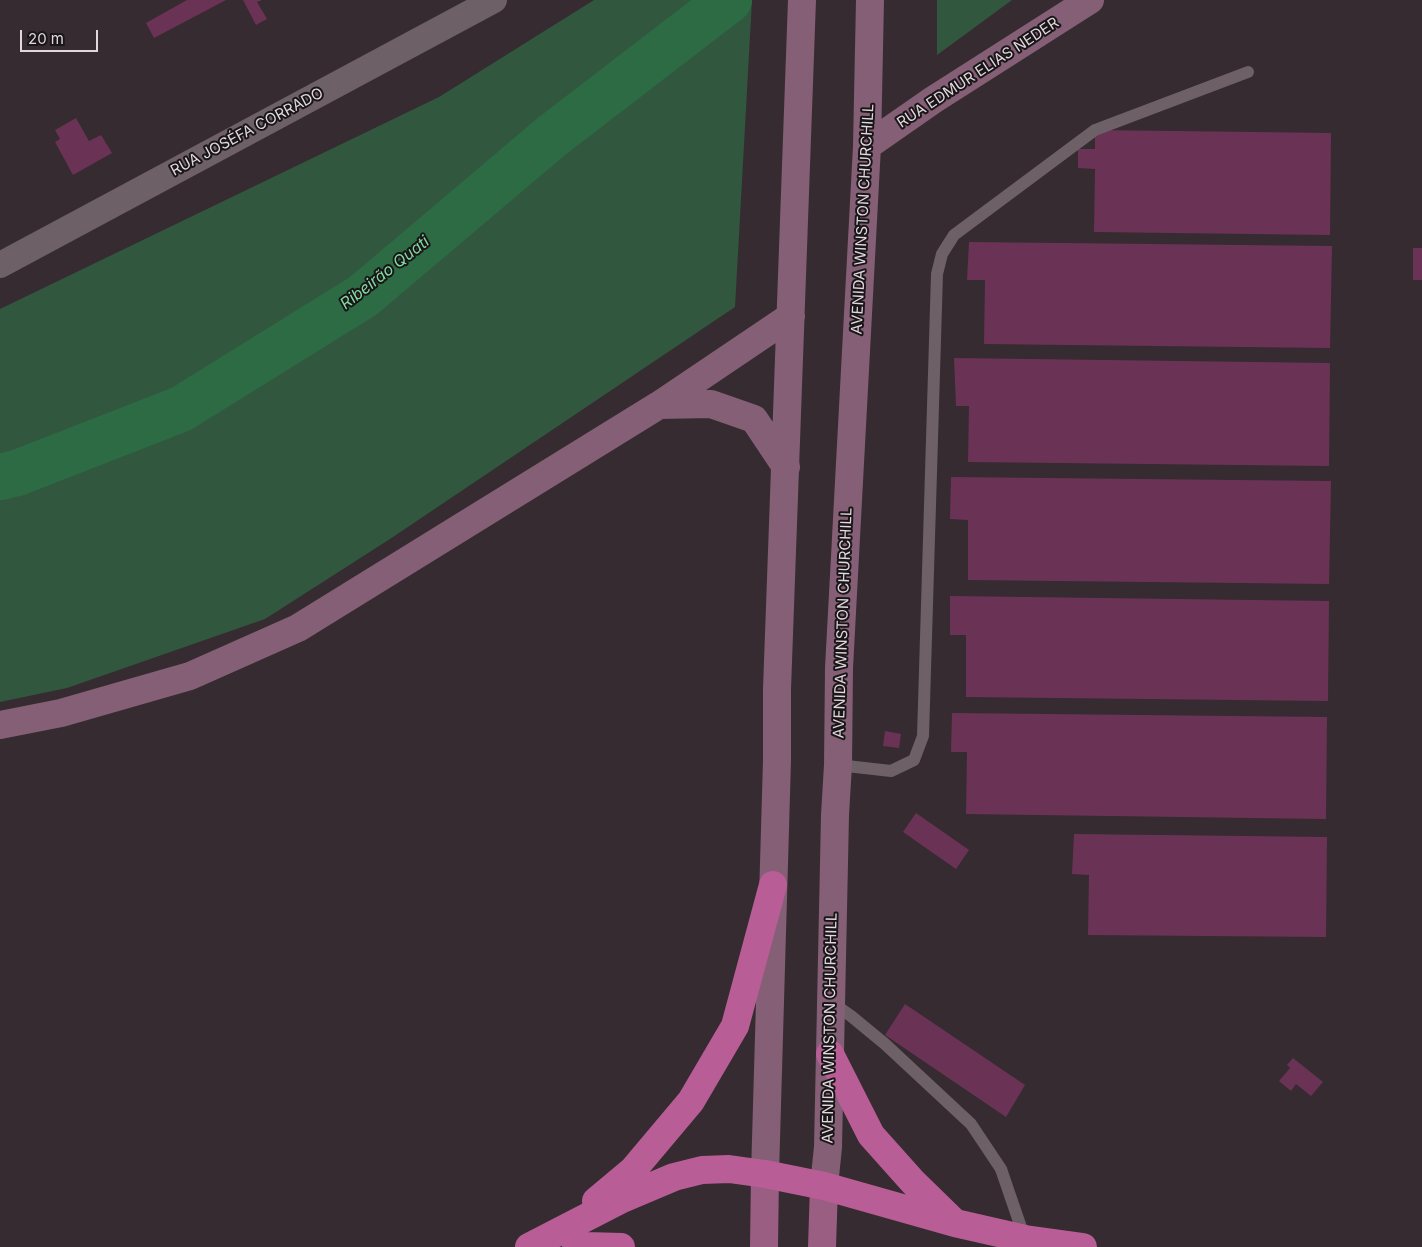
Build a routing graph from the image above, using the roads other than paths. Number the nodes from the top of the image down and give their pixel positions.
1 (494, 0) edge
2 (802, 0) edge
3 (870, 0) edge
4 (1090, 0) edge
5 (1248, 72) dead end
6 (868, 146) junction
7 (0, 265) edge
8 (791, 316) junction
9 (659, 405) junction
10 (786, 467) junction
11 (0, 725) edge
12 (838, 764) junction
13 (773, 885) junction
14 (831, 1002) junction
15 (830, 1054) junction
16 (765, 1174) junction
17 (824, 1186) junction
18 (955, 1223) junction
19 (568, 1239) edge
20 (1025, 1239) junction
21 (529, 1247) edge
22 (621, 1247) edge
23 (764, 1247) edge
24 (822, 1247) edge
25 (1083, 1247) edge

1 - 7 street, RUA JOSÉFA CORRADO
2 - 8 main road
3 - 6 main road, AVENIDA WINSTON CHURCHILL
4 - 6 main road, RUA EDMUR ELIAS NEDER
5 - 12 lane
6 - 12 main road, AVENIDA WINSTON CHURCHILL
8 - 9 main road
8 - 10 main road
9 - 10 main road
9 - 11 main road
10 - 13 main road
12 - 14 main road, AVENIDA WINSTON CHURCHILL
13 - 16 main road
13 - 19 highway
14 - 15 main road, AVENIDA WINSTON CHURCHILL
14 - 20 lane
15 - 17 main road, AVENIDA WINSTON CHURCHILL
15 - 18 highway
16 - 17 highway
16 - 19 highway
16 - 23 main road
17 - 18 highway
17 - 24 main road, AVENIDA WINSTON CHURCHILL
18 - 20 highway
19 - 21 highway
19 - 22 highway
20 - 25 highway

